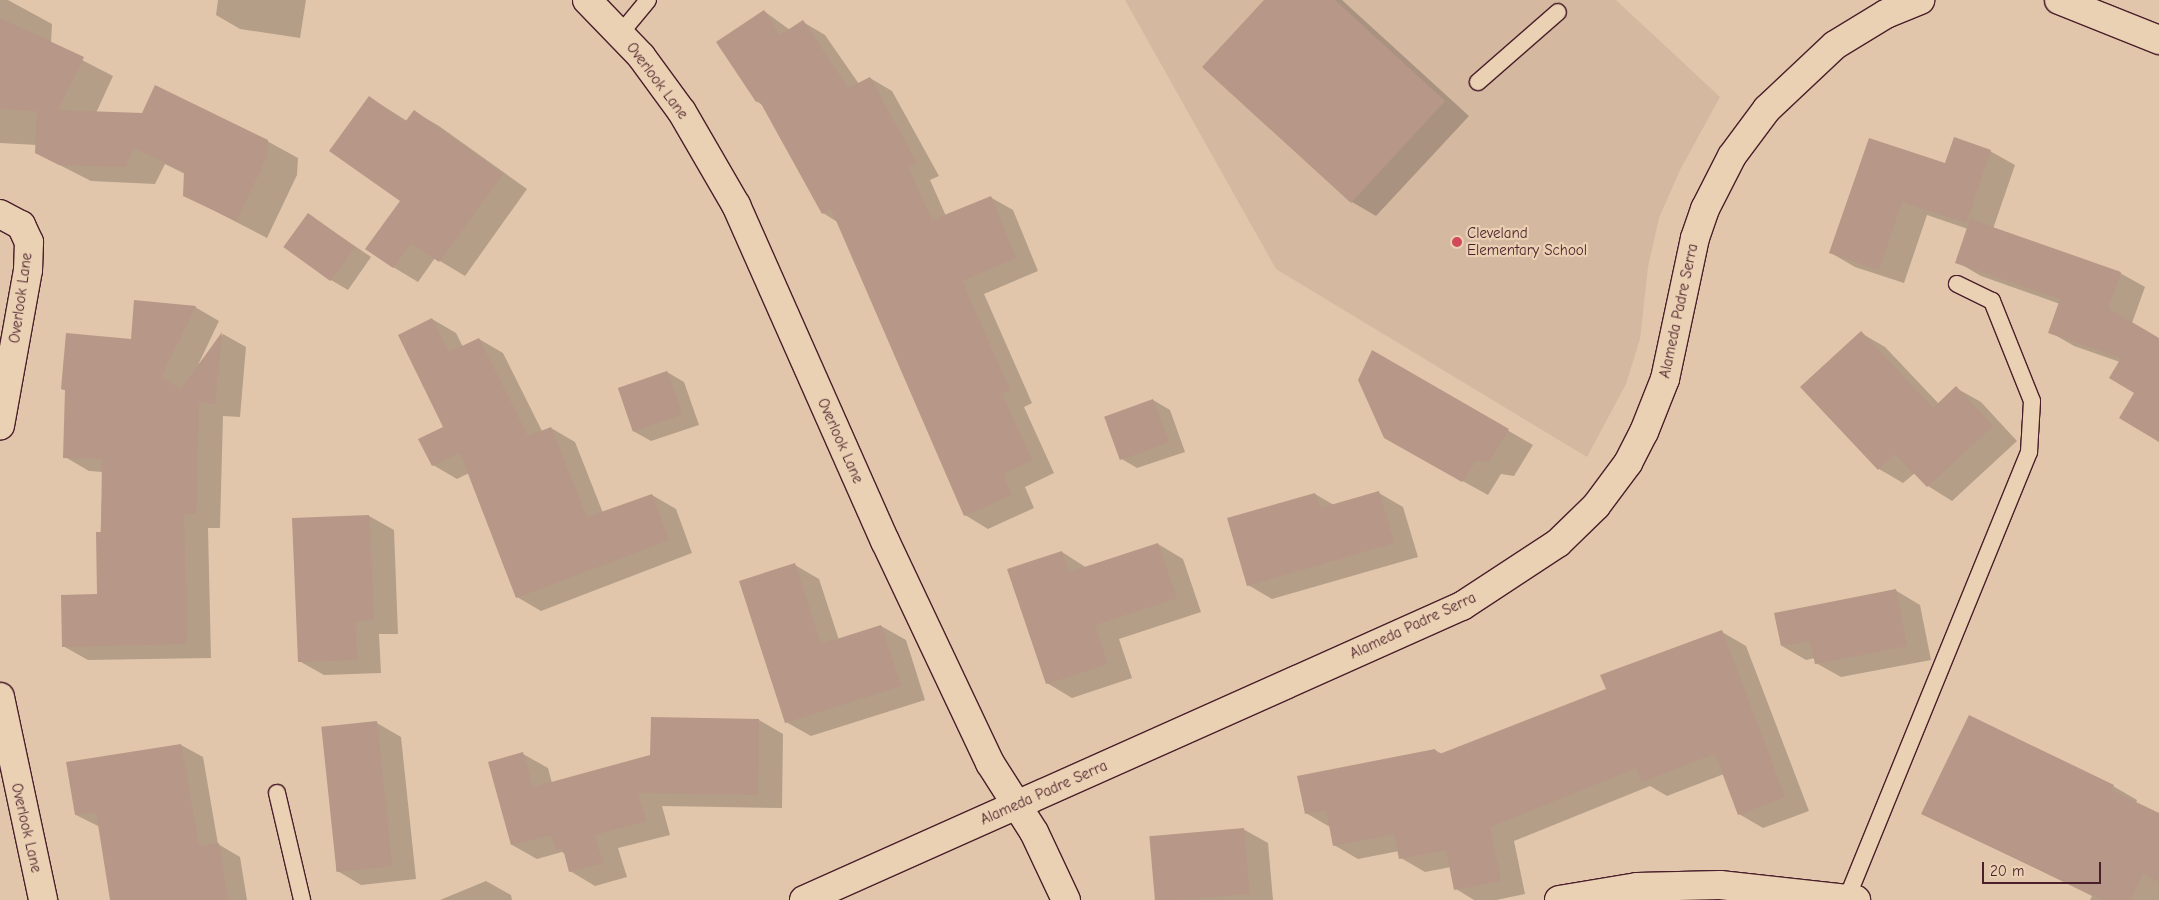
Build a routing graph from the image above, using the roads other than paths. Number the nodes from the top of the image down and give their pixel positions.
1 (587, 0) edge
2 (648, 0) edge
3 (1920, 0) edge
4 (2059, 0) edge
5 (1558, 12) dead end
6 (620, 34) junction
7 (2159, 40) edge
8 (1478, 82) dead end
9 (0, 214) edge
10 (1957, 284) dead end
11 (0, 425) edge
12 (0, 697) edge
13 (276, 793) dead end
14 (1017, 806) junction
15 (1851, 899) edge
16 (43, 900) edge
17 (302, 900) edge
18 (804, 900) edge
19 (1066, 900) edge
20 (1559, 900) edge

1 - 6 street, Overlook Lane
2 - 6 lane
3 - 14 street, Alameda Padre Serra
4 - 7 street
5 - 8 lane
6 - 14 street, Overlook Lane
9 - 11 street, Overlook Lane
10 - 15 lane
12 - 16 street, Overlook Lane
13 - 17 lane
14 - 18 street, Alameda Padre Serra
14 - 19 street, Overlook Lane
15 - 20 street

